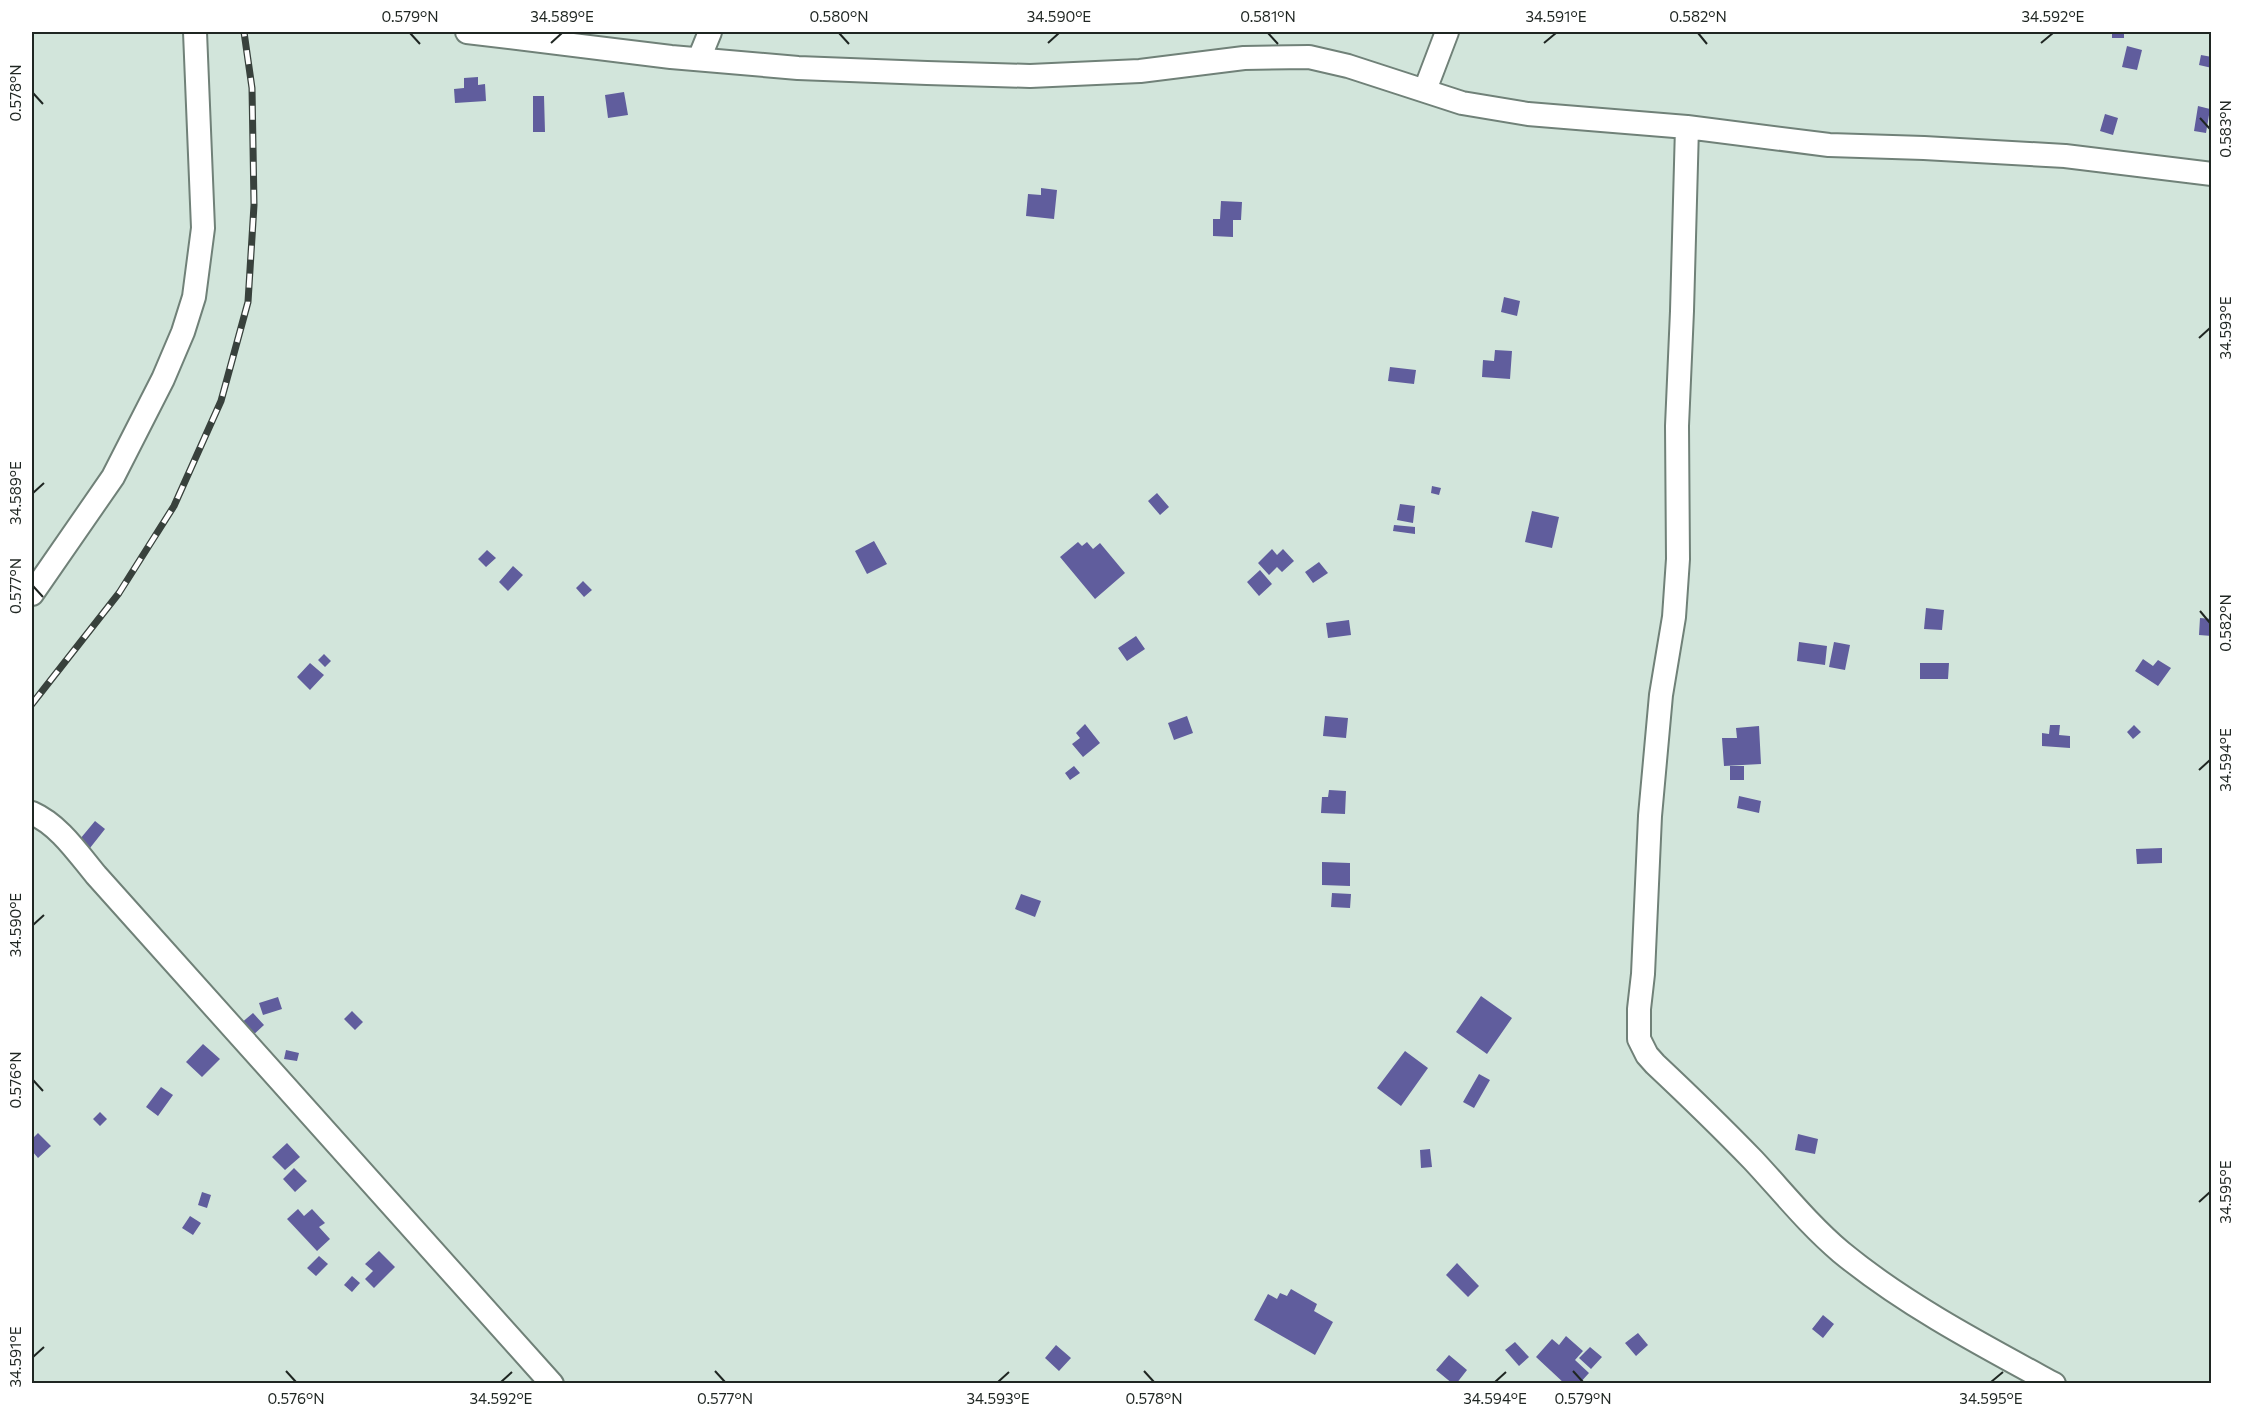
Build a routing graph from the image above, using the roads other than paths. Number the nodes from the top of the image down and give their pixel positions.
1 (195, 32) edge
2 (467, 32) edge
3 (710, 32) edge
4 (1447, 32) edge
5 (699, 59) junction
6 (1425, 90) junction
7 (1687, 127) junction
8 (2211, 174) edge
9 (32, 594) edge
10 (32, 813) edge
11 (552, 1383) edge
12 (2054, 1383) edge

1 - 9 street
2 - 5 street
3 - 5 street
4 - 6 street
5 - 6 street
6 - 7 street
7 - 8 street
7 - 12 street
10 - 11 street

